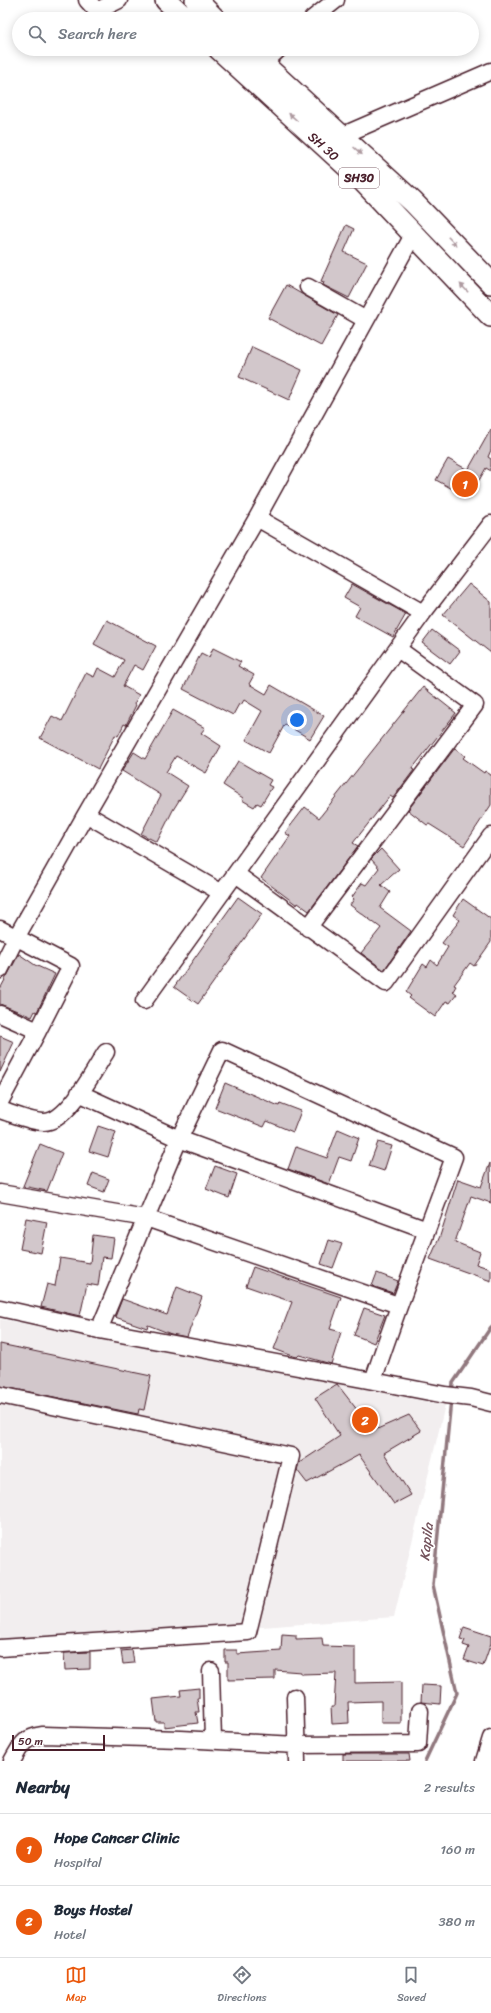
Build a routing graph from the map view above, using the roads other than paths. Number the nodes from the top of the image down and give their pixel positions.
1 (87, 0) edge
2 (119, 0) edge
3 (166, 0) edge
4 (196, 0) edge
5 (336, 0) edge
6 (179, 12) edge
7 (208, 12) edge
8 (321, 12) edge
9 (227, 56) edge
10 (254, 56) edge
11 (272, 56) edge
12 (263, 64) junction
13 (491, 71) edge
14 (341, 136) junction
15 (367, 173) junction
16 (413, 235) junction
17 (491, 282) edge
18 (308, 287) dead end
19 (491, 316) edge
20 (366, 320) junction
21 (257, 518) junction
22 (490, 527) edge
23 (423, 613) junction
24 (398, 649) junction
25 (86, 814) junction
26 (491, 836) edge
27 (236, 874) junction
28 (222, 893) junction
29 (308, 928) junction
30 (0, 929) edge
31 (17, 936) junction
32 (0, 970) edge
33 (144, 1001) dead end
34 (0, 1014) edge
35 (38, 1031) junction
36 (106, 1052) dead end
37 (79, 1093) junction
38 (0, 1102) edge
39 (0, 1110) edge
40 (179, 1140) junction
41 (0, 1192) edge
42 (146, 1218) junction
43 (427, 1230) junction
44 (398, 1305) junction
45 (0, 1308) edge
46 (99, 1330) junction
47 (373, 1381) junction
48 (0, 1395) edge
49 (491, 1403) edge
50 (0, 1648) edge
51 (212, 1671) dead end
52 (295, 1697) dead end
53 (420, 1712) dead end
54 (491, 1738) edge
55 (213, 1740) junction
56 (297, 1745) junction
57 (12, 1761) edge
58 (296, 1761) edge
59 (484, 1761) edge

1 - 2 street
3 - 6 main road
4 - 7 main road
5 - 8 street
15 -> 9 main road, SH 30 / SH30
10 - 12 main road, SH 30 / SH30
11 - 12 street
12 - 14 main road, SH 30 / SH30
13 - 14 street
14 -> 15 main road, SH 30 / SH30
15 - 16 main road, SH 30 / SH30
15 -> 17 main road, SH 30 / SH30
19 -> 16 main road, SH 30 / SH30
16 - 20 street
18 - 20 street
20 - 21 street
21 - 23 street
21 - 25 street
22 - 23 street
23 - 24 street
24 - 27 street
24 - 29 street
25 - 28 street
25 - 31 street
26 - 29 street
27 - 28 street
27 - 29 street
28 - 33 street
30 - 31 street
31 - 32 street
31 - 35 street
34 - 35 street
35 - 38 street
36 - 37 street
37 - 39 street
37 - 40 street
40 - 42 street
40 - 43 street
40 - 43 street
41 - 42 street
42 - 44 street
42 - 46 street
43 - 44 street
44 - 47 street
45 - 46 street
46 - 47 street
47 - 49 street
48 - 50 street
51 - 55 street
52 - 56 street
53 - 56 street
54 - 59 street
55 - 56 street
55 - 57 street
56 - 58 street

